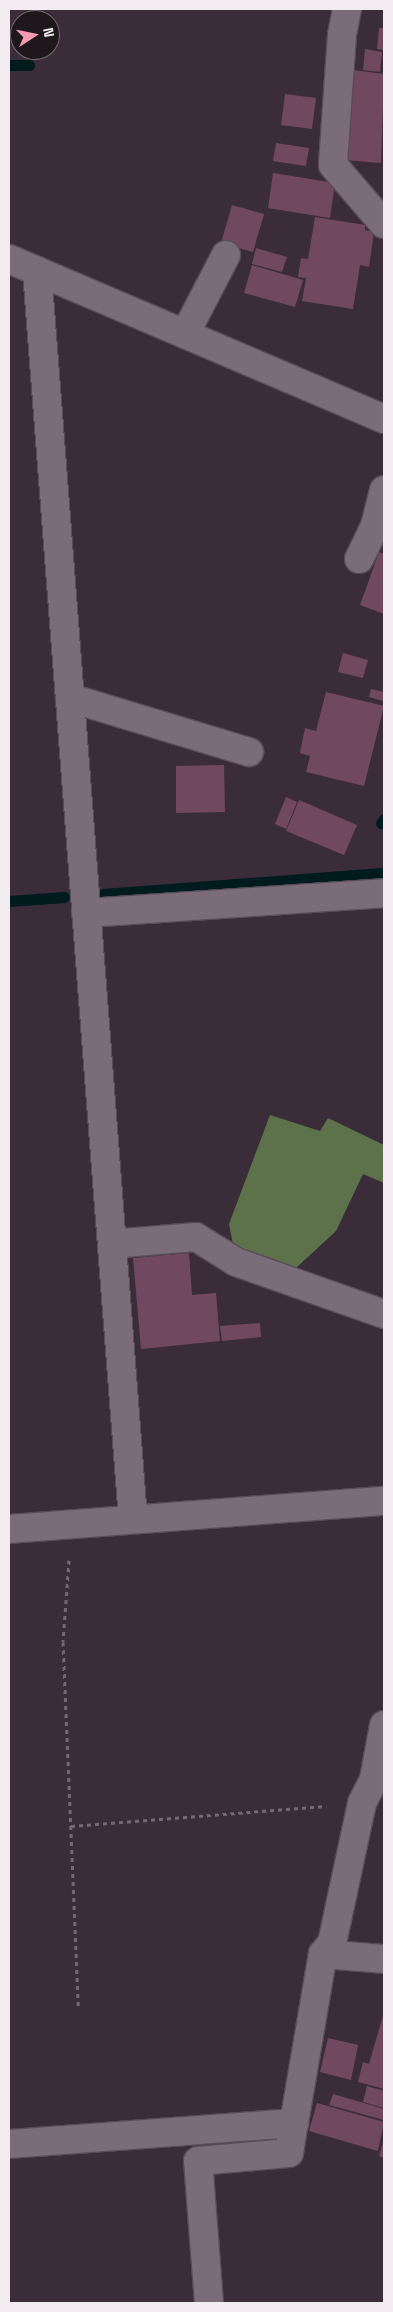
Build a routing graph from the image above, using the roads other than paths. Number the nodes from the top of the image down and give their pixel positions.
1 (347, 9) edge
2 (384, 224) edge
3 (226, 255) dead end
4 (9, 259) edge
5 (37, 271) junction
6 (185, 334) junction
7 (384, 419) edge
8 (384, 490) edge
9 (359, 559) dead end
10 (70, 698) junction
11 (249, 752) dead end
12 (384, 893) edge
13 (86, 914) junction
14 (112, 1244) junction
15 (384, 1314) edge
16 (384, 1501) edge
17 (133, 1519) junction
18 (9, 1529) edge
19 (384, 1725) edge
20 (373, 1805) edge
21 (323, 1954) junction
22 (384, 1959) edge
23 (294, 2123) junction
24 (9, 2144) edge
25 (209, 2303) edge

1 - 2 street
3 - 6 street
4 - 5 street
5 - 6 street
5 - 10 street
6 - 7 street
8 - 9 street
10 - 11 street
10 - 13 street
12 - 13 street
13 - 14 street
14 - 15 street
14 - 17 street
16 - 17 street
17 - 18 street
19 - 20 street
20 - 21 street
21 - 22 street
21 - 23 street
23 - 24 street
23 - 25 street

